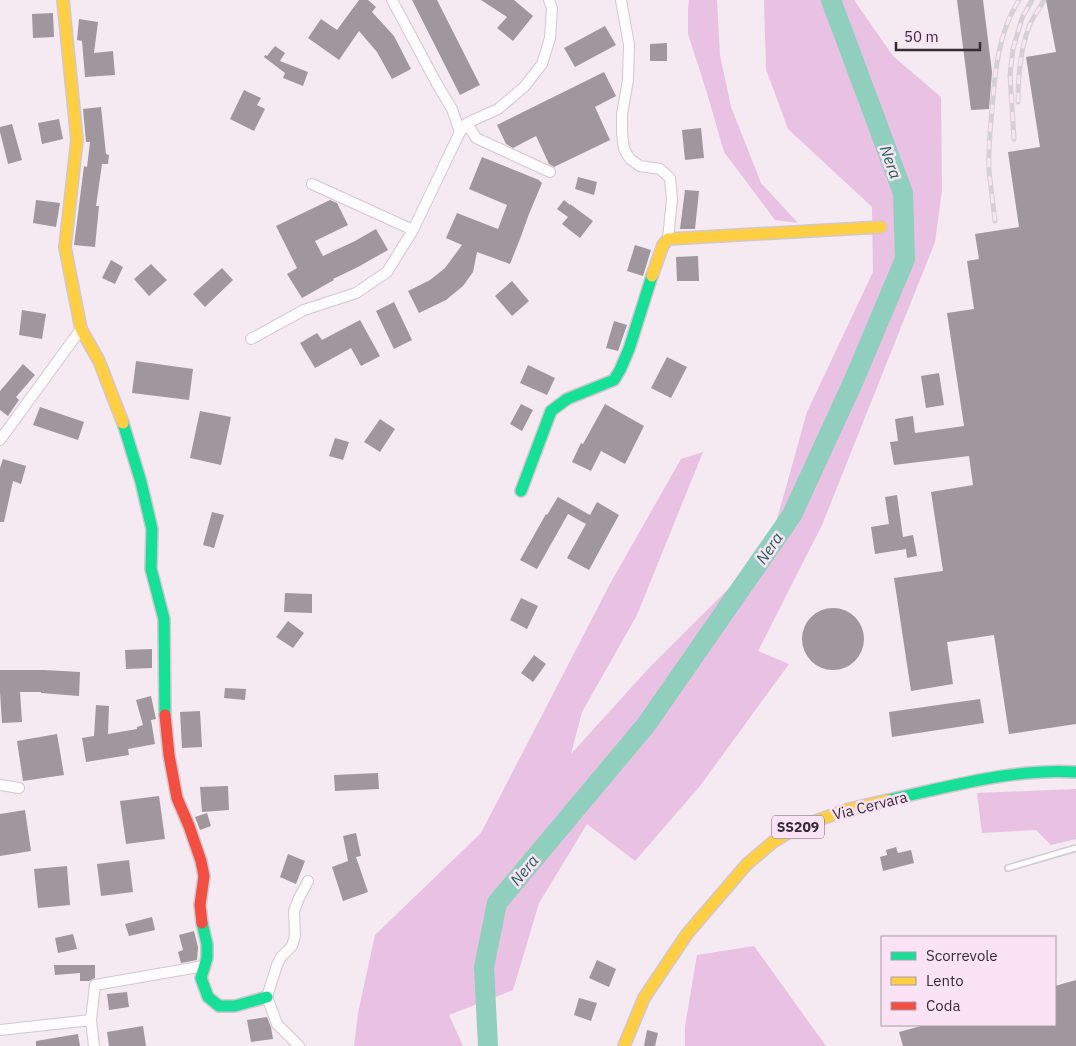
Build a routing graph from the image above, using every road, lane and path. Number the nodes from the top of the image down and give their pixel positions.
1 (63, 0) edge
2 (392, 0) edge
3 (550, 0) edge
4 (621, 0) edge
5 (463, 127) junction
6 (550, 172) dead end
7 (312, 184) dead end
8 (881, 227) dead end
9 (413, 230) junction
10 (668, 239) junction
11 (80, 329) junction
12 (251, 338) dead end
13 (0, 440) edge
14 (521, 491) dead end
15 (1076, 772) edge
16 (0, 785) edge
17 (19, 788) dead end
18 (1076, 848) edge
19 (1008, 868) dead end
20 (308, 881) dead end
21 (204, 966) junction
22 (267, 997) junction
23 (91, 1020) junction
24 (0, 1030) edge
25 (94, 1046) edge
26 (299, 1046) edge
27 (624, 1046) edge

1 - 11 street
2 - 5 street
3 - 5 street
4 - 10 street
5 - 6 street
5 - 9 street
7 - 9 street
8 - 10 street
9 - 12 street
10 - 14 street
11 - 13 street
11 - 21 street
15 - 27 street, Via Cervara / SS209
16 - 17 street
18 - 19 lane
20 - 22 street
21 - 22 street
21 - 23 street
22 - 26 street
23 - 24 street
23 - 25 street

